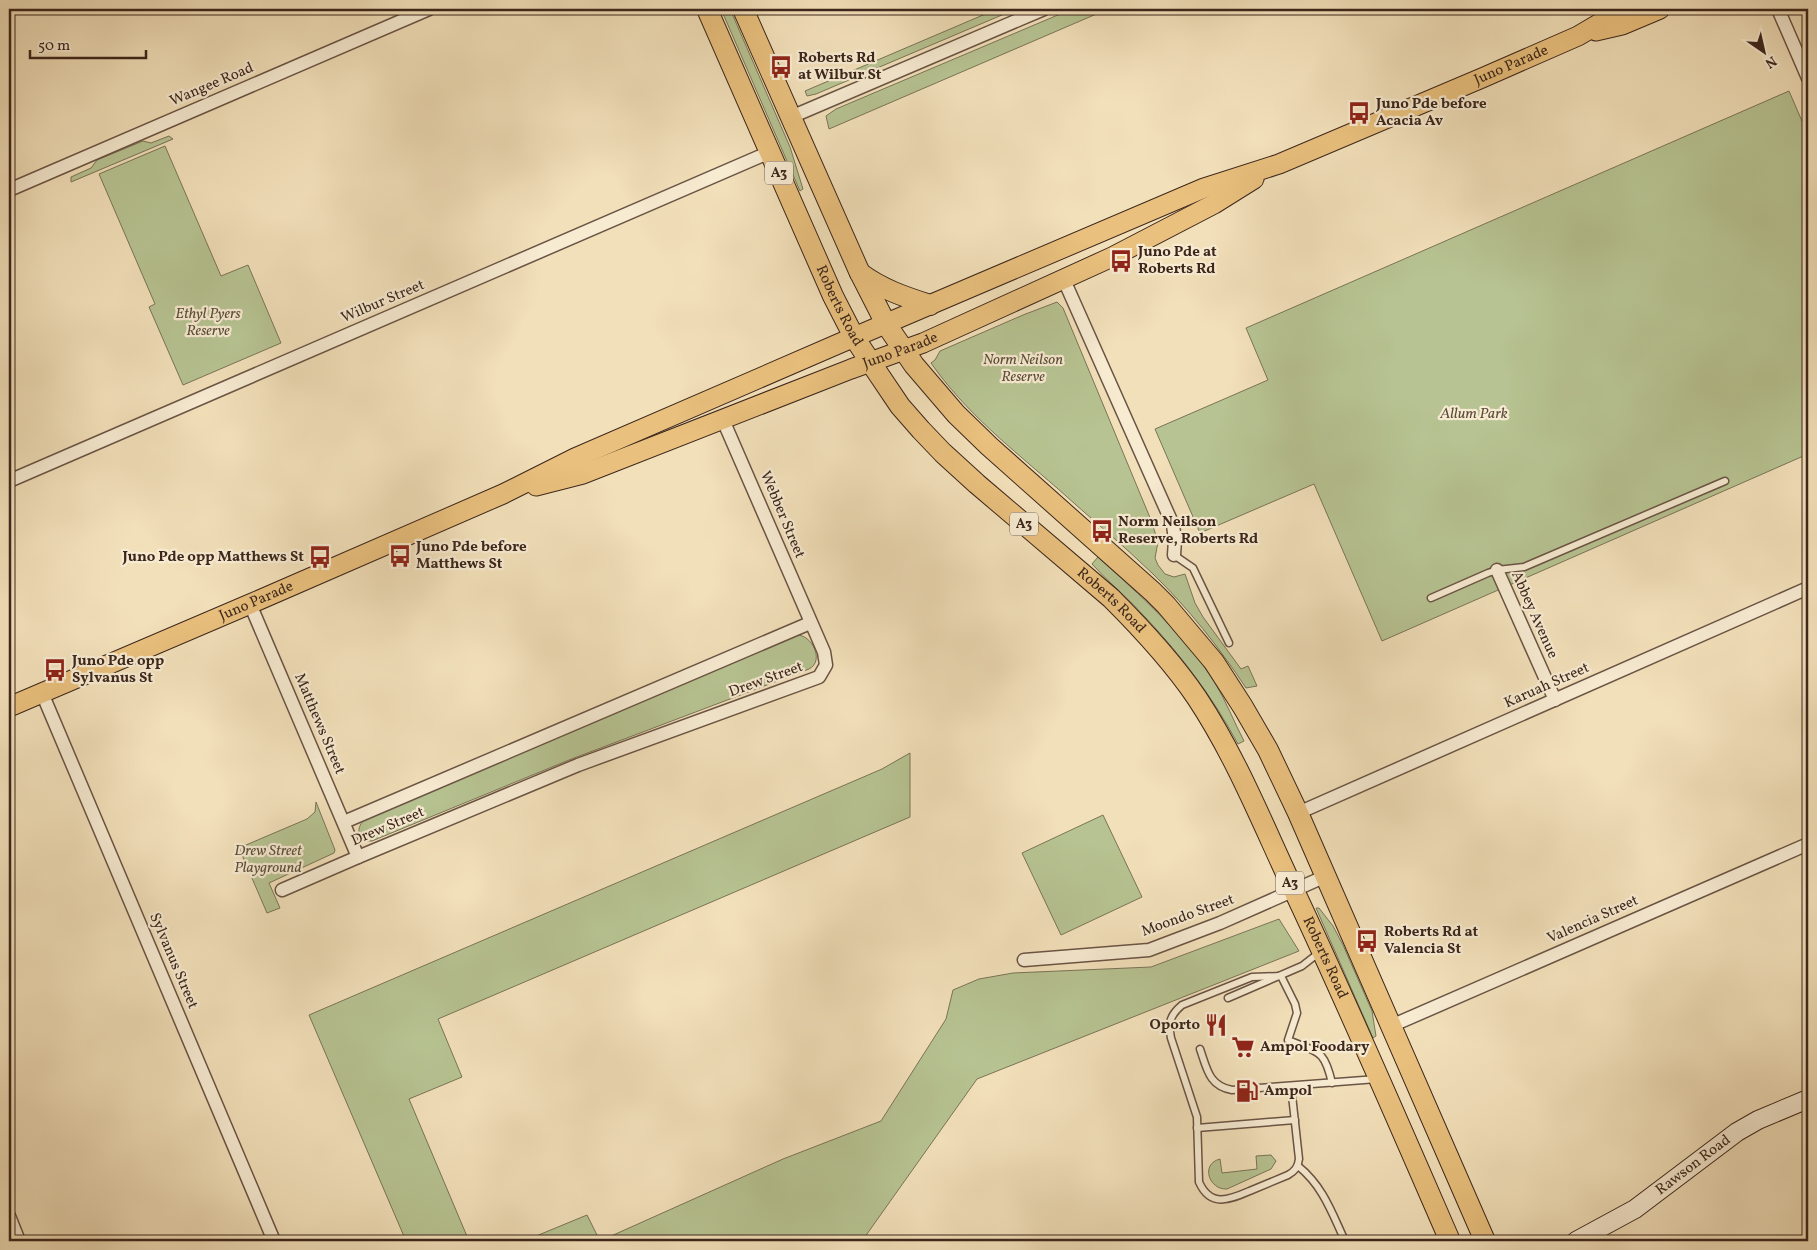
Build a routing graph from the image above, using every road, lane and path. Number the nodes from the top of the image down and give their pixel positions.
1 (429, 9) edge
2 (707, 9) edge
3 (743, 9) edge
4 (1044, 9) edge
5 (1624, 9) edge
6 (1660, 9) edge
7 (1778, 9) edge
8 (1578, 36) junction
9 (1808, 78) edge
10 (791, 117) junction
11 (770, 152) junction
12 (1279, 164) junction
13 (9, 190) edge
14 (859, 271) junction
15 (1064, 280) junction
16 (930, 305) junction
17 (886, 324) junction
18 (854, 337) junction
19 (904, 351) junction
20 (871, 363) junction
21 (723, 420) junction
22 (9, 481) edge
23 (1725, 481) dead end
24 (502, 494) junction
25 (1174, 555) joint
26 (1497, 570) junction
27 (1808, 588) edge
28 (1431, 598) dead end
29 (250, 604) junction
30 (810, 623) junction
31 (1229, 643) dead end
32 (42, 693) junction
33 (1554, 700) junction
34 (9, 707) edge
35 (1298, 813) junction
36 (344, 822) junction
37 (1808, 844) edge
38 (358, 857) junction
39 (1326, 876) junction
40 (282, 890) dead end
41 (1294, 891) junction
42 (1322, 950) junction
43 (1024, 960) dead end
44 (1281, 976) junction
45 (1228, 998) dead end
46 (1391, 1026) junction
47 (1200, 1050) dead end
48 (1379, 1079) junction
49 (1332, 1082) junction
50 (1291, 1086) junction
51 (1808, 1099) edge
52 (1295, 1120) junction
53 (1198, 1128) junction
54 (1298, 1166) junction
55 (9, 1216) edge
56 (1575, 1240) edge
57 (20, 1241) edge
58 (274, 1241) edge
59 (1345, 1241) edge
60 (1450, 1241) edge
61 (1485, 1241) edge

1 - 13 street, Wangee Road
2 - 11 highway, Roberts Road / A3
3 - 10 highway, Roberts Road / A3
4 - 10 street
5 - 8 main road, Juno Parade
6 - 8 main road, Juno Parade
7 - 9 street
8 - 12 main road, Juno Parade
10 - 14 highway, Roberts Road / A3
11 - 18 highway, Roberts Road / A3
11 - 22 street, Wilbur Street
12 - 15 main road, Juno Parade
12 - 16 main road, Juno Parade
14 - 16 highway
14 - 17 highway, Roberts Road / A3
15 - 19 main road, Juno Parade
15 - 25 street
16 - 17 main road, Juno Parade
17 - 18 main road, Juno Parade
17 - 19 highway, Roberts Road / A3
18 - 20 highway, Roberts Road / A3
18 - 24 main road, Juno Parade
19 - 20 main road, Juno Parade
19 - 35 highway, Roberts Road / A3
20 - 21 main road, Juno Parade
20 - 41 highway, Roberts Road / A3
21 - 24 main road, Juno Parade
21 - 30 street, Webber Street
23 - 26 lane
24 - 29 main road, Juno Parade
25 - 31 lane
26 - 28 lane
26 - 33 street, Abbey Avenue
27 - 33 street, Karuah Street
29 - 32 main road, Juno Parade
29 - 36 street, Matthews Street
30 - 36 street, Drew Street
30 - 38 street, Drew Street
32 - 34 main road, Juno Parade
32 - 58 street, Sylvanus Street
33 - 35 street, Karuah Street
35 - 39 highway, Roberts Road / A3
36 - 38 street, Matthews Street
37 - 46 street, Valencia Street
38 - 40 street, Drew Street
39 - 41 street, Moondo Street
39 - 46 highway, Roberts Road / A3
41 - 42 highway, Roberts Road / A3
41 - 43 street, Moondo Street
42 - 44 lane
42 - 48 highway, Roberts Road / A3
44 - 45 lane
44 - 49 lane
44 - 53 lane
46 - 61 highway, Roberts Road / A3
47 - 50 lane
48 - 49 lane
48 - 60 highway, Roberts Road / A3
49 - 50 lane
50 - 52 lane
51 - 56 main road, Rawson Road
52 - 53 lane
52 - 54 lane
53 - 54 lane
54 - 59 lane
55 - 57 street

